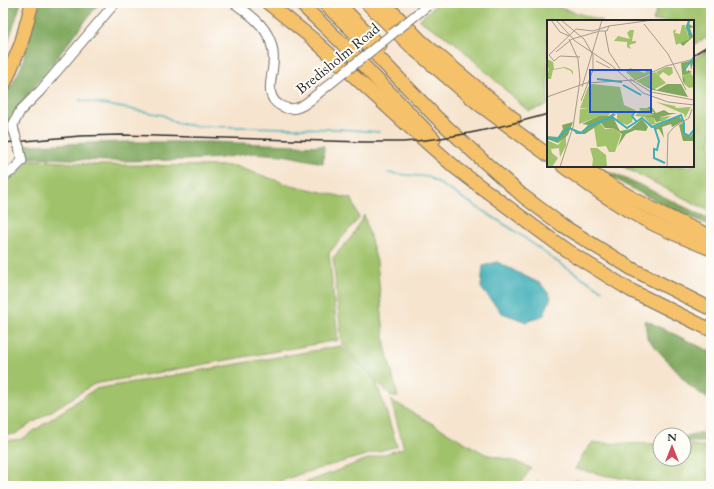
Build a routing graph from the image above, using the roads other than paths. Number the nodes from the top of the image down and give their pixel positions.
1 (32, 3) edge
2 (115, 3) edge
3 (234, 3) edge
4 (268, 3) edge
5 (300, 3) edge
6 (324, 3) edge
7 (330, 3) edge
8 (338, 3) edge
9 (367, 3) edge
10 (384, 3) edge
11 (428, 4) edge
12 (382, 61) junction
13 (338, 62) junction
14 (3, 87) edge
15 (547, 143) edge
16 (547, 154) edge
17 (564, 167) edge
18 (582, 167) edge
19 (3, 176) edge
20 (501, 201) junction
21 (711, 236) edge
22 (711, 249) edge
23 (619, 261) junction
24 (711, 309) edge
25 (711, 330) edge
26 (711, 335) edge

1 - 14 highway
2 - 19 street, bridge
3 - 11 street, Bredisholm Road, bridge
4 - 13 highway
5 - 20 highway
6 - 12 highway
7 - 12 highway
8 - 23 highway
9 - 16 highway
10 - 15 highway
12 - 23 highway
13 - 20 highway
13 - 26 highway
17 - 22 highway
18 - 21 highway
20 - 25 highway
23 - 24 highway

